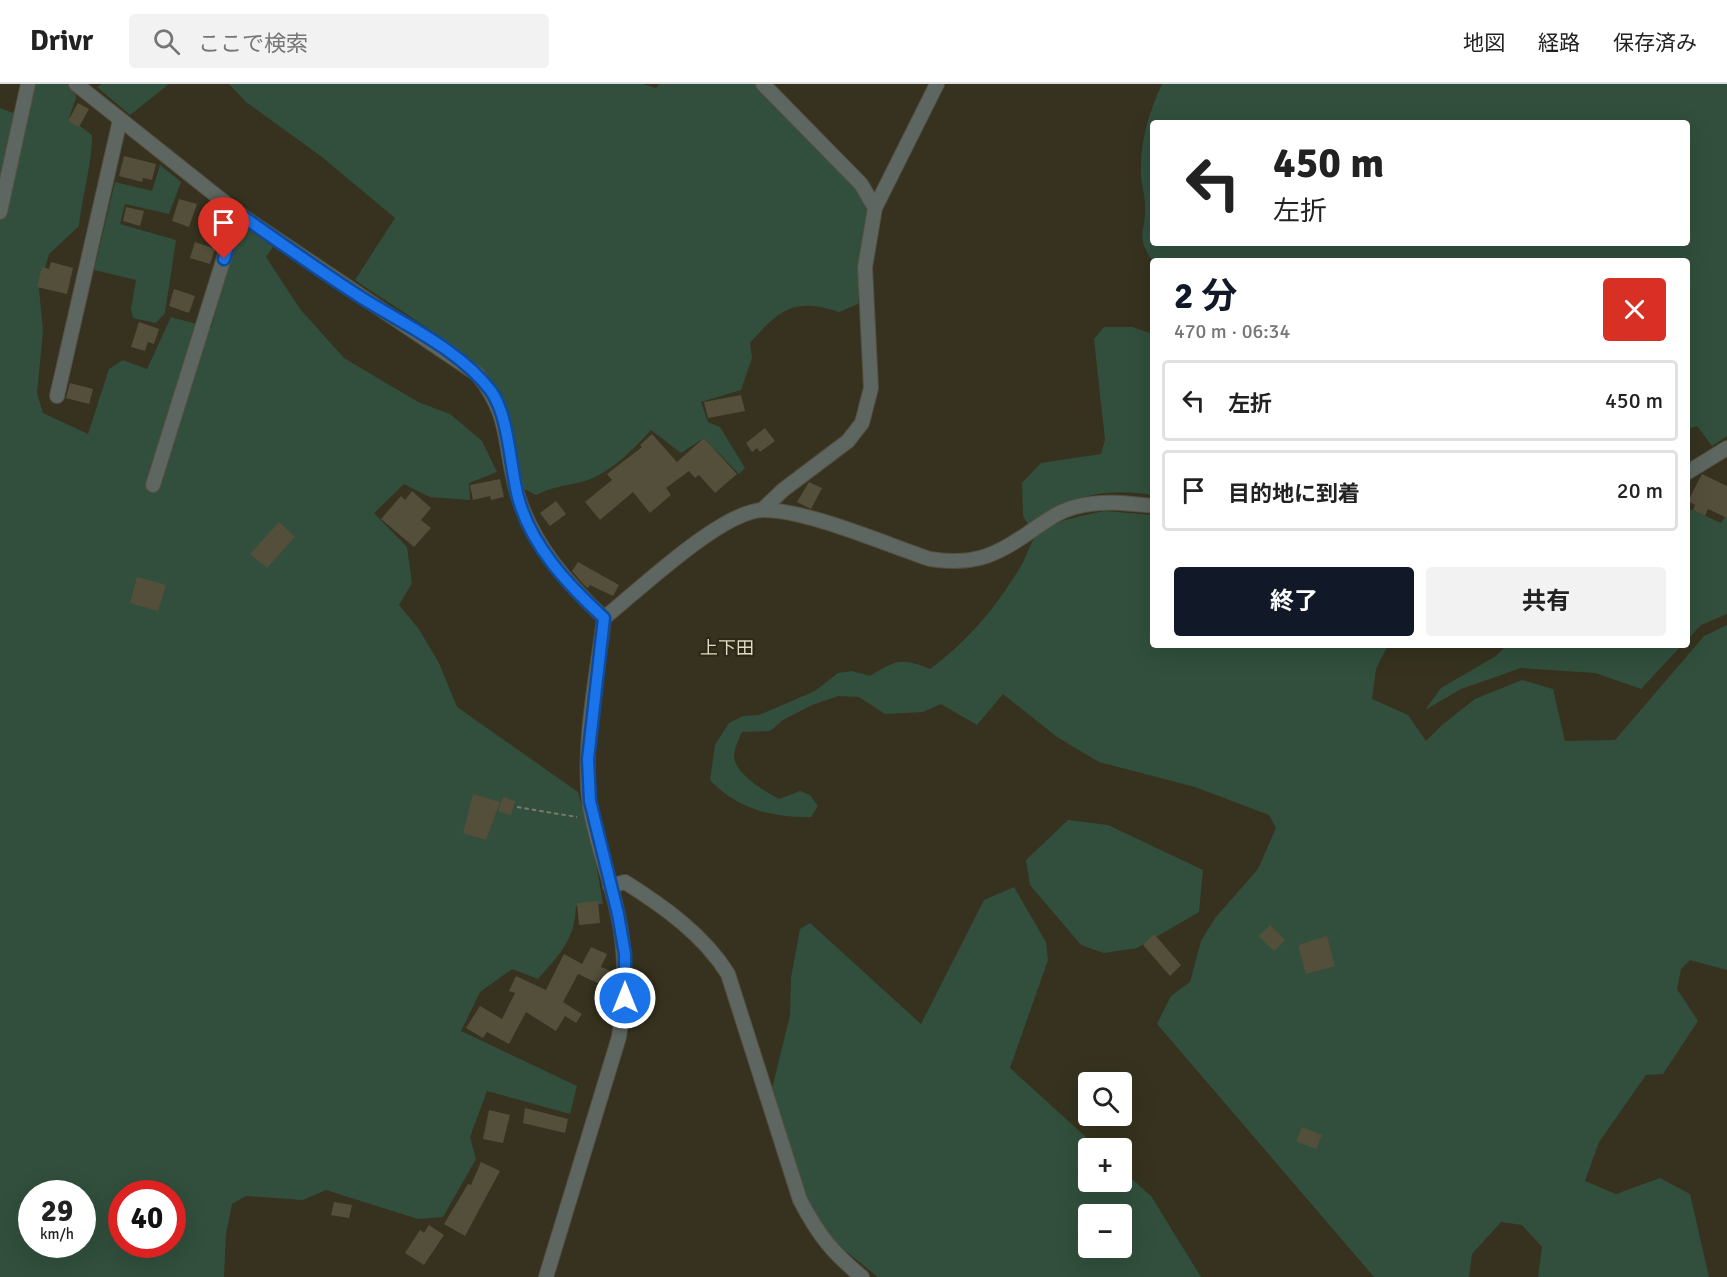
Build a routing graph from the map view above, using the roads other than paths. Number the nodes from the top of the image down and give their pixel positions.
1 (28, 84) edge
2 (763, 84) edge
3 (937, 84) edge
4 (80, 85) edge
5 (120, 120) junction
6 (875, 208) junction
7 (0, 212) edge
8 (238, 213) junction
9 (57, 396) dead end
10 (1727, 448) edge
11 (1690, 471) edge
12 (153, 485) dead end
13 (1150, 506) edge
14 (762, 510) junction
15 (604, 618) junction
16 (610, 886) junction
17 (546, 1277) edge
18 (862, 1277) edge

1 - 7 street
2 - 6 street
3 - 6 street
4 - 5 street
5 - 8 street
5 - 9 street
6 - 14 street
8 - 12 street
8 - 15 street
10 - 11 street
13 - 14 street
14 - 15 street
15 - 16 street
16 - 17 street
16 - 18 street

